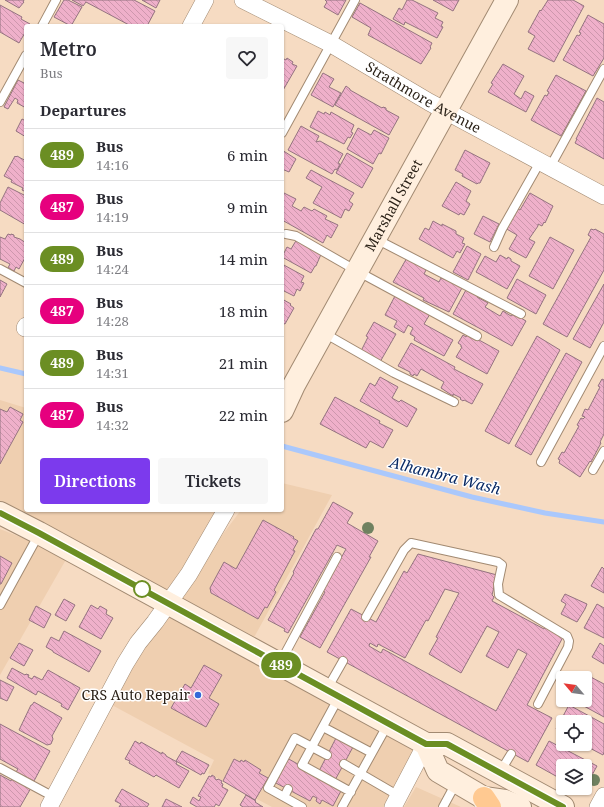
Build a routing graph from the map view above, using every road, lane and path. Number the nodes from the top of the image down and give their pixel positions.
1 (56, 0) edge
2 (206, 0) edge
3 (243, 0) edge
4 (355, 0) edge
5 (507, 0) edge
6 (43, 24) edge
7 (192, 24) edge
8 (331, 44) junction
9 (24, 59) edge
10 (604, 68) edge
11 (0, 102) edge
12 (446, 111) junction
13 (284, 129) edge
14 (545, 164) junction
15 (603, 193) edge
16 (286, 234) dead end
17 (375, 239) junction
18 (494, 247) dead end
19 (0, 269) edge
20 (357, 271) junction
21 (24, 282) edge
22 (520, 314) dead end
23 (323, 333) junction
24 (477, 336) dead end
25 (604, 346) edge
26 (454, 402) dead end
27 (284, 405) edge
28 (604, 450) edge
29 (541, 462) dead end
30 (593, 470) dead end
31 (225, 512) edge
32 (0, 513) edge
33 (39, 533) junction
34 (337, 557) dead end
35 (169, 603) junction
36 (0, 605) edge
37 (366, 617) dead end
38 (343, 661) dead end
39 (279, 664) junction
40 (333, 693) junction
41 (538, 704) dead end
42 (388, 723) junction
43 (323, 727) junction
44 (426, 744) junction
45 (312, 746) junction
46 (372, 753) junction
47 (511, 754) dead end
48 (327, 755) dead end
49 (344, 764) dead end
50 (0, 768) edge
51 (500, 773) junction
52 (361, 774) junction
53 (457, 782) junction
54 (288, 789) dead end
55 (351, 792) junction
56 (604, 796) edge
57 (284, 797) junction
58 (396, 801) edge
59 (51, 802) edge
60 (487, 802) edge
61 (302, 807) edge
62 (342, 807) edge
63 (443, 807) edge
64 (520, 807) edge
65 (563, 807) edge
66 (598, 807) edge

1 - 6 lane
2 - 7 street
3 - 8 street, Strathmore Avenue
4 - 8 lane
5 - 12 main road, Marshall Street
8 - 12 street, Strathmore Avenue
8 - 13 lane
9 - 11 lane
10 - 14 lane
12 - 14 street, Strathmore Avenue
12 - 17 main road, Marshall Street
14 - 15 street, Strathmore Avenue
14 - 18 lane
16 - 20 lane
17 - 20 main road, Marshall Street
17 - 22 lane
19 - 21 lane
20 - 23 main road, Marshall Street
20 - 24 lane
23 - 26 lane
23 - 27 main road, Marshall Street
25 - 29 lane
28 - 30 lane
31 - 35 street
32 - 33 main road
33 - 35 main road
33 - 36 lane
34 - 39 lane
35 - 39 main road
35 - 59 street
37 - 41 lane
38 - 40 lane
39 - 40 main road
40 - 42 main road
40 - 43 lane
42 - 44 main road
42 - 46 lane
43 - 45 lane
43 - 46 lane
44 - 51 main road
44 - 53 main road
44 - 58 street
45 - 48 lane
45 - 55 lane
45 - 57 lane
46 - 52 lane
47 - 51 lane
49 - 52 lane
50 - 59 lane
51 - 65 main road
52 - 55 lane
52 - 58 lane
53 - 60 main road
53 - 63 lane
54 - 57 lane
55 - 62 lane
56 - 66 street
57 - 61 lane
60 - 64 main road

